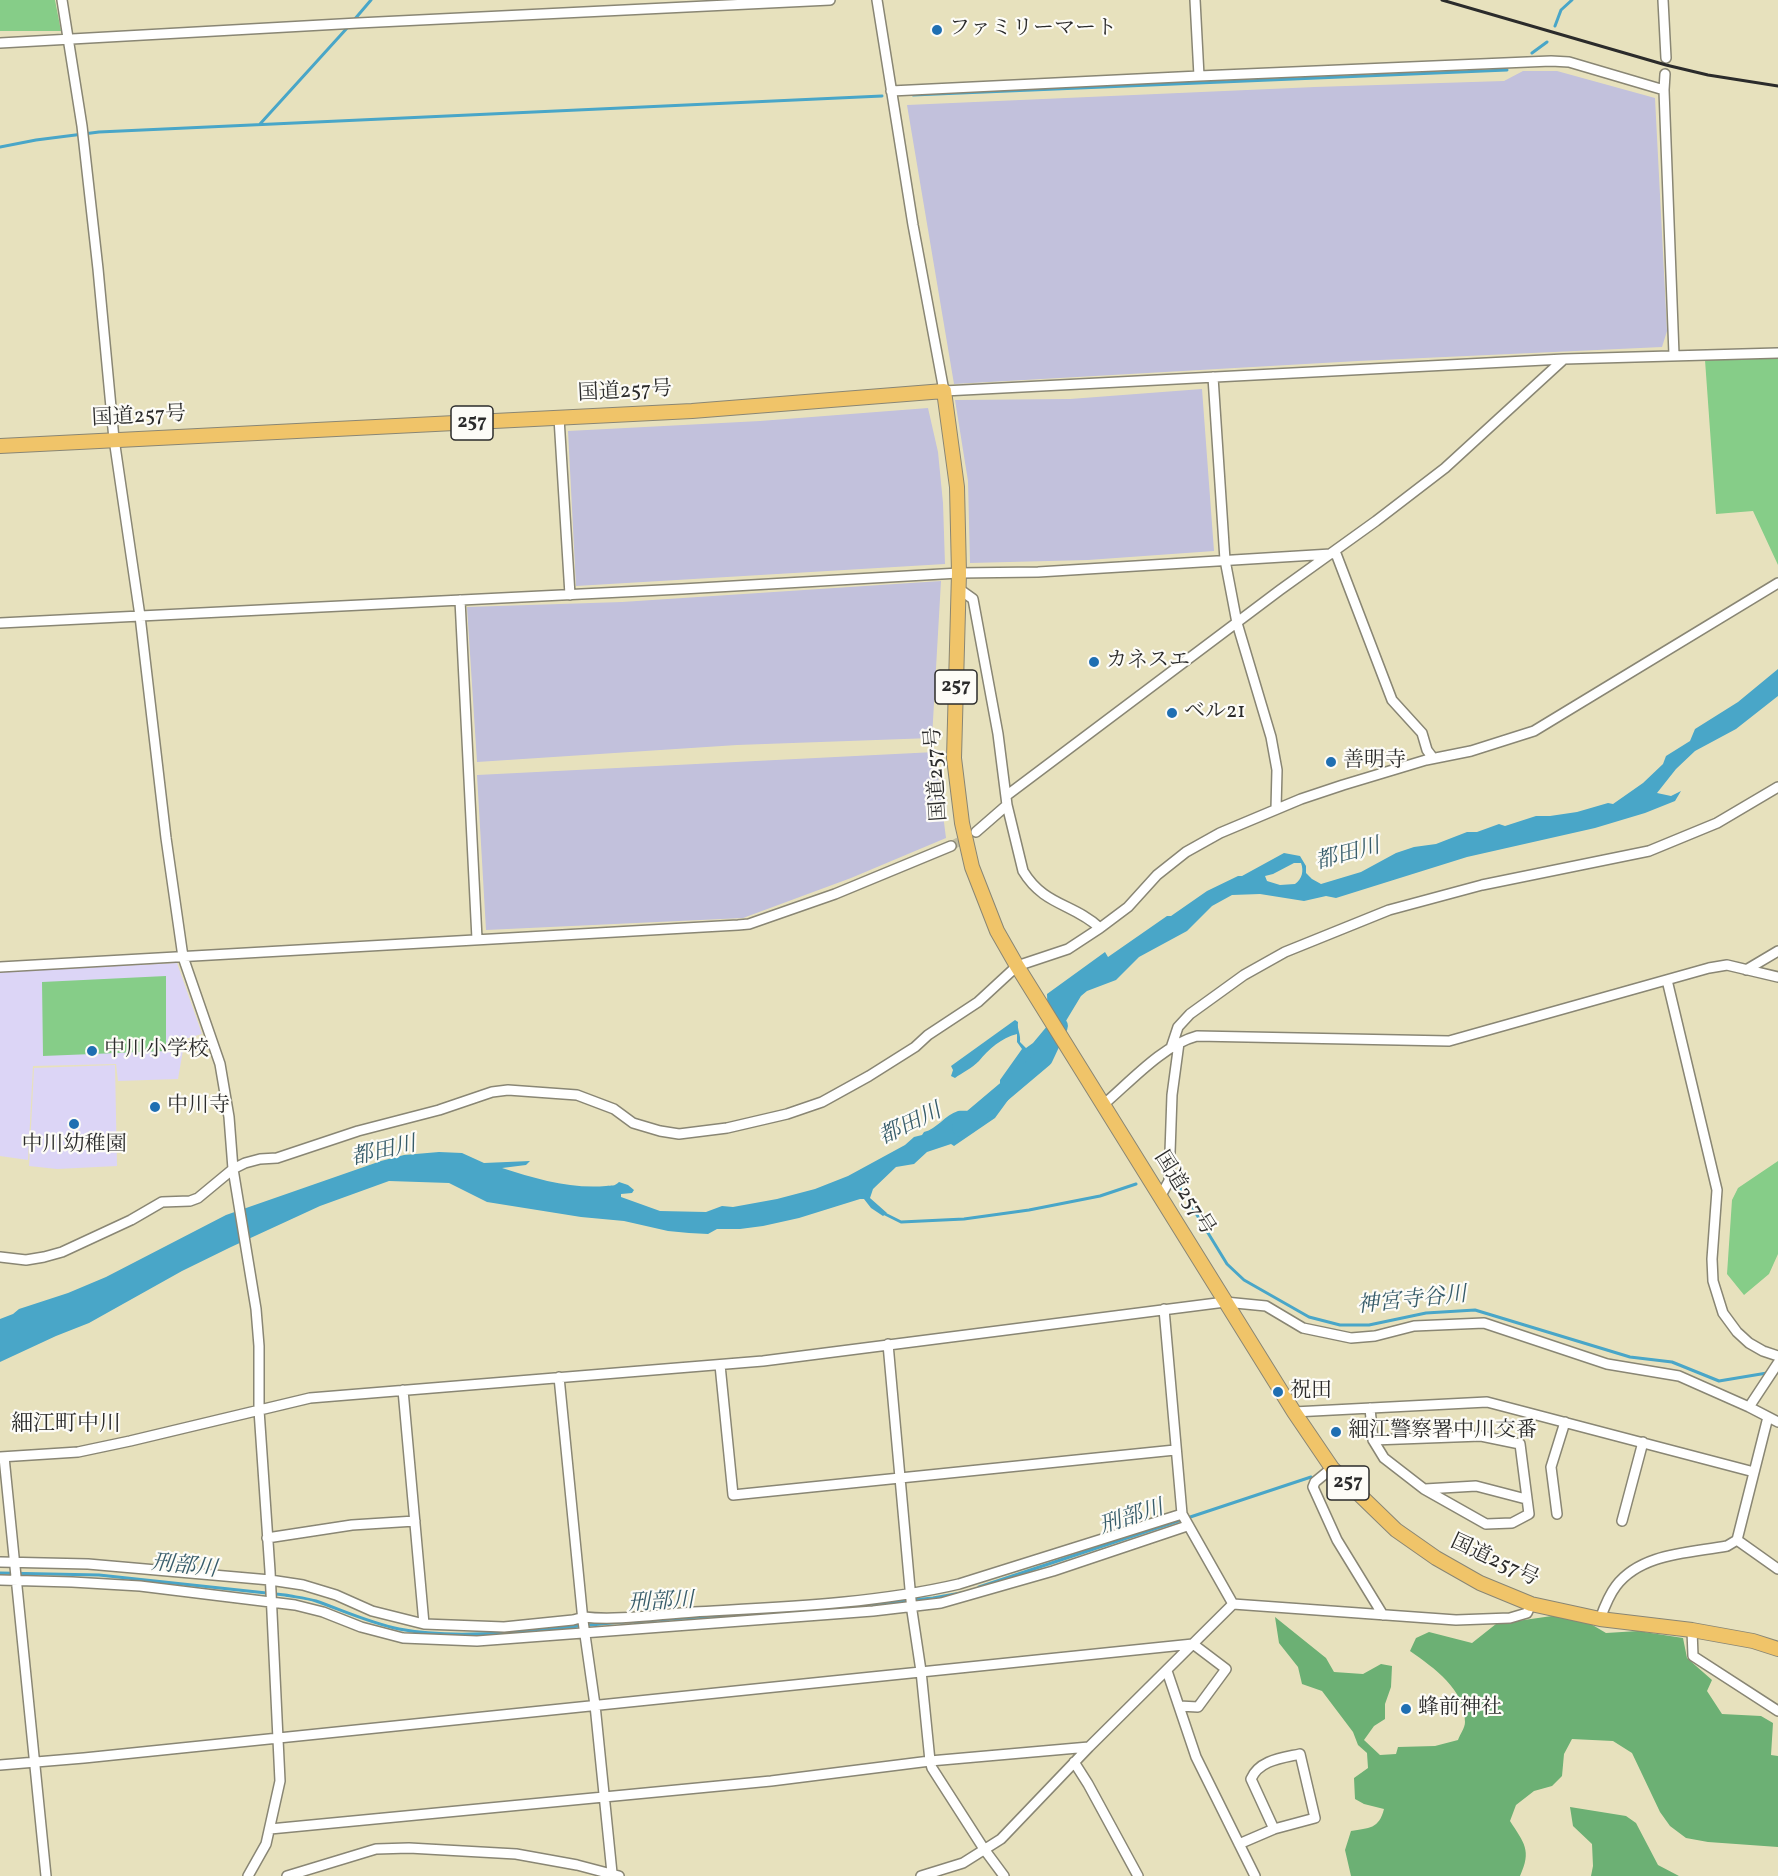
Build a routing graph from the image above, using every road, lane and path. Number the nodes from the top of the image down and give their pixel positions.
1 (62, 0) edge
2 (830, 0) edge
3 (877, 0) edge
4 (1195, 0) edge
5 (1664, 0) edge
6 (69, 39) junction
7 (0, 43) edge
8 (1666, 58) dead end
9 (1665, 74) dead end
10 (1199, 76) junction
11 (1664, 90) junction
12 (891, 91) junction
13 (1778, 353) edge
14 (1674, 355) junction
15 (1564, 359) junction
16 (1213, 377) junction
17 (944, 391) junction
18 (559, 418) junction
19 (114, 440) junction
20 (0, 446) edge
21 (1333, 552) junction
22 (1225, 560) junction
23 (959, 573) junction
24 (1778, 583) edge
25 (958, 589) junction
26 (570, 595) junction
27 (460, 600) junction
28 (140, 616) junction
29 (0, 623) edge
30 (1237, 623) junction
31 (1433, 758) junction
32 (1778, 787) edge
33 (1006, 801) junction
34 (1276, 809) junction
35 (976, 831) tunnel mouth
36 (951, 846) tunnel mouth
37 (1100, 928) junction
38 (477, 939) junction
39 (1778, 951) edge
40 (183, 957) junction
41 (0, 967) edge
42 (1019, 969) junction
43 (1746, 970) junction
44 (1778, 977) edge
45 (1667, 980) junction
46 (1175, 1045) junction
47 (1103, 1105) junction
48 (233, 1169) junction
49 (1160, 1197) junction
50 (0, 1257) edge
51 (1224, 1302) junction
52 (1164, 1309) junction
53 (888, 1344) junction
54 (1778, 1361) edge
55 (720, 1365) junction
56 (559, 1377) junction
57 (403, 1390) junction
58 (1749, 1407) junction
59 (1370, 1408) junction
60 (260, 1410) junction
61 (1294, 1412) junction
62 (1768, 1417) junction
63 (1565, 1422) junction
64 (1778, 1422) edge
65 (1373, 1440) junction
66 (1643, 1442) junction
67 (1175, 1450) junction
68 (2, 1457) edge
69 (1332, 1468) junction
70 (1755, 1472) junction
71 (900, 1478) junction
72 (1424, 1489) junction
73 (1526, 1498) junction
74 (1557, 1514) dead end
75 (1184, 1519) junction
76 (416, 1521) junction
77 (1622, 1521) dead end
78 (267, 1538) junction
79 (1737, 1540) junction
80 (0, 1562) edge
81 (15, 1563) junction
82 (1778, 1569) edge
83 (17, 1579) junction
84 (0, 1580) edge
85 (270, 1581) junction
86 (271, 1600) junction
87 (911, 1600) junction
88 (1233, 1604) junction
89 (1531, 1604) junction
90 (1383, 1616) junction
91 (1600, 1619) junction
92 (424, 1624) junction
93 (584, 1624) junction
94 (1692, 1630) junction
95 (1193, 1644) junction
96 (1778, 1649) edge
97 (921, 1671) junction
98 (1167, 1671) junction
99 (595, 1705) junction
100 (1179, 1706) junction
101 (1778, 1711) edge
102 (277, 1738) junction
103 (1089, 1747) junction
104 (930, 1761) junction
105 (35, 1762) junction
106 (1074, 1762) junction
107 (0, 1765) edge
108 (603, 1795) junction
109 (1274, 1828) junction
110 (270, 1829) junction
111 (1239, 1844) junction
112 (984, 1849) junction
113 (616, 1875) edge
114 (46, 1876) edge
115 (248, 1876) edge
116 (287, 1876) edge
117 (921, 1876) edge
118 (1004, 1876) edge
119 (1138, 1876) edge
120 (1255, 1876) edge

1 - 6 street
2 - 6 street
3 - 12 street
4 - 10 street
5 - 8 street
6 - 7 street
6 - 19 street
9 - 11 street
10 - 11 street
10 - 12 street
11 - 14 street
12 - 17 street
13 - 14 street
14 - 15 street
15 - 16 street
15 - 21 street
16 - 17 street
16 - 22 street
17 - 18 highway, 国道257号 / 257
17 - 23 highway, 国道257号 / 257
18 - 19 highway, 国道257号 / 257
18 - 26 street
19 - 20 highway, 国道257号 / 257
19 - 28 street
21 - 22 street
21 - 30 street
21 - 31 street
22 - 23 street
22 - 30 street
23 - 25 highway, 国道257号 / 257
23 - 26 street
24 - 31 street
25 - 33 street
25 - 42 highway, 国道257号 / 257
26 - 27 street
27 - 28 street
27 - 38 street
28 - 29 street
28 - 40 street
30 - 33 street
30 - 34 street
31 - 34 street
32 - 46 street
33 - 35 street
33 - 37 street
34 - 37 street
36 - 38 street
37 - 42 street
38 - 40 street
39 - 43 street
40 - 41 street
40 - 48 street
42 - 47 highway, 国道257号 / 257
42 - 48 street
43 - 44 street
43 - 45 street
45 - 46 street
45 - 54 street
46 - 47 street
46 - 49 street
47 - 49 highway, 国道257号 / 257
48 - 50 street
48 - 60 street
49 - 51 highway, 国道257号 / 257
51 - 52 street
51 - 58 street
51 - 61 highway, 国道257号 / 257
52 - 53 street
52 - 67 street
53 - 55 street
53 - 71 street
54 - 58 street
55 - 56 street
55 - 71 street
56 - 57 street
56 - 93 street
57 - 60 street
57 - 76 street
58 - 62 street
59 - 61 street
59 - 63 street
59 - 65 street
60 - 68 street
60 - 78 street
61 - 69 highway, 国道257号 / 257
62 - 64 street
62 - 70 street
63 - 66 street
63 - 74 street
65 - 72 street
65 - 73 street
66 - 70 street
66 - 77 street
67 - 71 street
67 - 75 street
68 - 81 street
69 - 89 highway, 国道257号 / 257
69 - 90 street
70 - 79 street
71 - 87 street
72 - 73 street
72 - 73 street
75 - 87 street
75 - 87 street
75 - 88 street
76 - 78 street
76 - 92 street
78 - 85 street
79 - 82 street
79 - 91 street
80 - 81 street
81 - 83 street
81 - 85 street
83 - 84 street
83 - 86 street
83 - 105 street
85 - 86 street
85 - 92 street
86 - 93 street
86 - 102 street
87 - 93 street
87 - 93 street
87 - 97 street
88 - 90 street
88 - 95 street
89 - 90 street
89 - 91 highway, 国道257号 / 257
91 - 94 highway, 国道257号 / 257
92 - 93 street
93 - 99 street
94 - 96 highway, 国道257号 / 257
94 - 101 street
95 - 97 street
95 - 98 street
95 - 100 street
97 - 99 street
97 - 104 street
98 - 100 street
98 - 103 street
99 - 102 street
99 - 108 street
100 - 111 street
102 - 105 street
102 - 110 street
103 - 104 street
103 - 106 street
104 - 108 street
104 - 112 street
105 - 107 street
105 - 114 street
106 - 112 street
106 - 119 street
108 - 110 street
108 - 113 street
109 - 109 street
109 - 111 street
110 - 115 street
111 - 120 street
112 - 117 street
112 - 118 street
113 - 116 street

